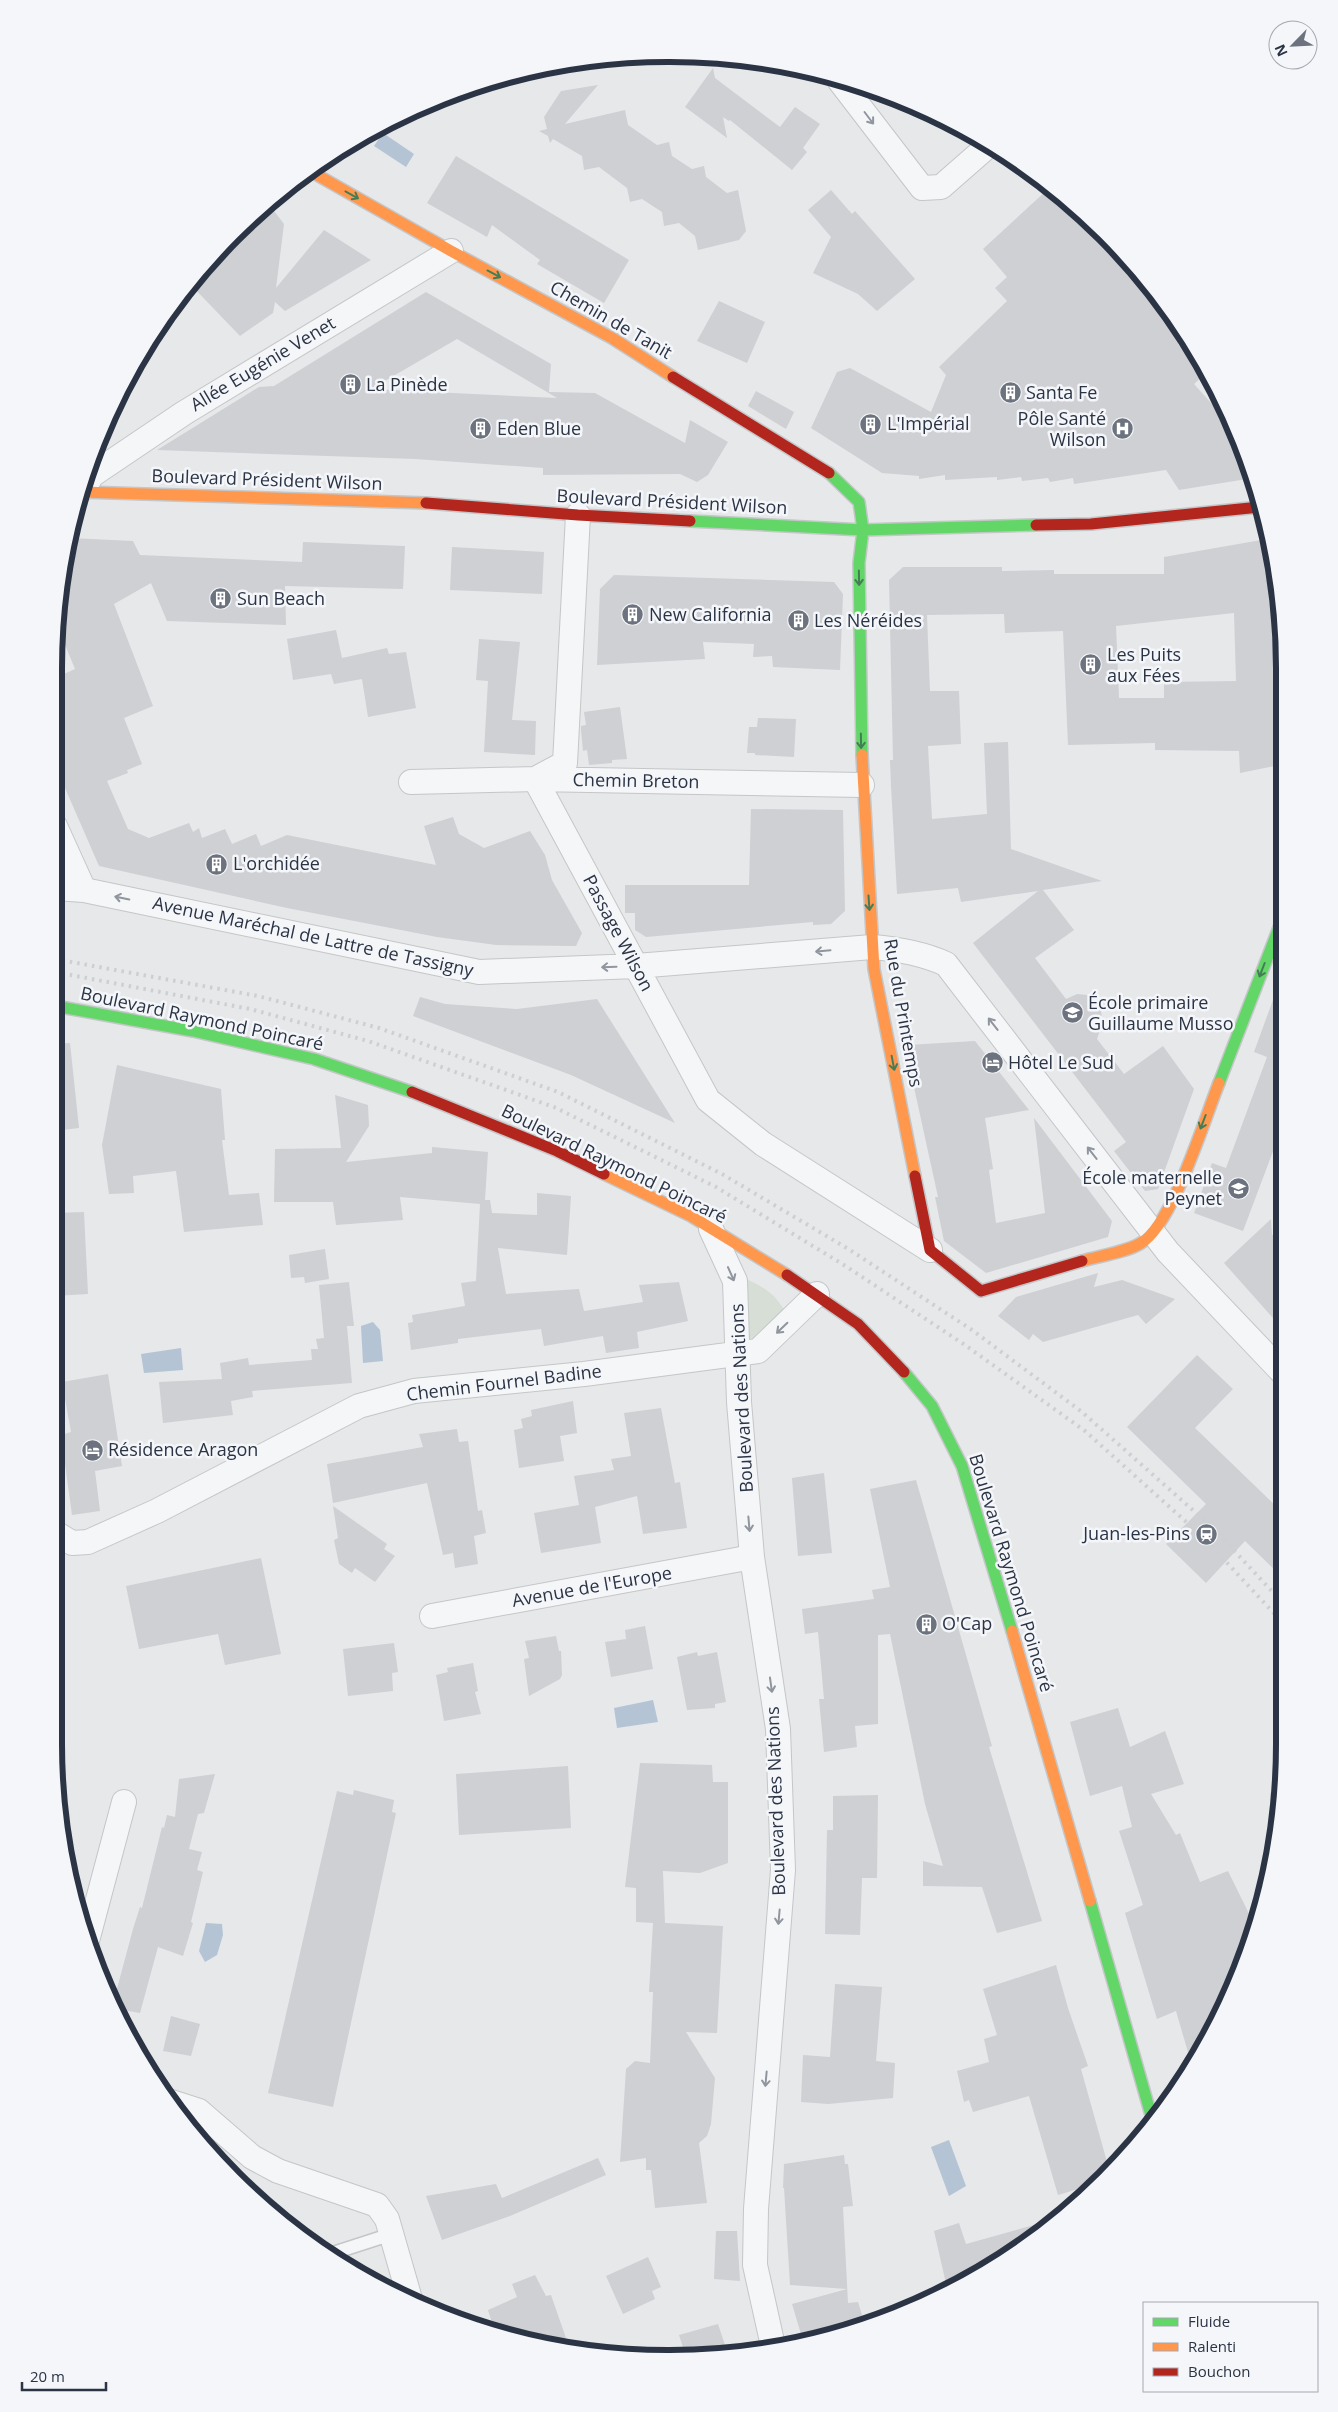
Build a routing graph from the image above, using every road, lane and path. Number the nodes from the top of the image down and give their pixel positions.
1 (846, 89) edge
2 (983, 151) edge
3 (318, 175) edge
4 (451, 251) junction
5 (96, 473) edge
6 (89, 492) edge
7 (1254, 508) edge
8 (578, 515) junction
9 (863, 530) junction
10 (535, 779) junction
11 (411, 782) dead end
12 (862, 785) junction
13 (62, 841) edge
14 (62, 888) edge
15 (84, 890) junction
16 (1276, 935) edge
17 (872, 947) junction
18 (636, 966) junction
19 (62, 1007) edge
20 (711, 1229) junction
21 (1154, 1233) junction
22 (930, 1250) junction
23 (817, 1294) junction
24 (738, 1353) junction
25 (1276, 1366) edge
26 (62, 1536) edge
27 (752, 1557) junction
28 (432, 1616) dead end
29 (124, 1802) dead end
30 (91, 1926) edge
31 (184, 2106) edge
32 (1150, 2112) edge
33 (392, 2234) junction
34 (338, 2251) edge
35 (407, 2290) edge
36 (772, 2340) edge

1 -> 2 street
3 -> 4 main road, Chemin de Tanit
4 - 5 street, Allée Eugénie Venet
4 -> 9 main road, Chemin de Tanit
6 - 8 main road, Boulevard Président Wilson
7 - 9 main road, Boulevard Président Wilson
8 - 9 main road, Boulevard Président Wilson
8 - 10 street
9 -> 12 main road, Rue du Printemps
10 - 11 street, Chemin Breton
10 - 12 street, Chemin Breton
10 - 18 street, Passage Wilson
12 -> 17 main road, Rue du Printemps
13 - 15 street
14 - 15 street, Avenue Maréchal de Lattre de Tassigny
18 -> 15 street, Avenue Maréchal de Lattre de Tassigny
16 -> 21 main road
17 -> 18 street, Avenue Maréchal de Lattre de Tassigny
21 -> 17 street, Avenue Maréchal de Lattre de Tassigny
17 -> 22 main road, Rue du Printemps
18 - 22 street, Passage Wilson
19 - 20 main road, Boulevard Raymond Poincaré
20 - 23 main road, Boulevard Raymond Poincaré
20 -> 24 street, Boulevard des Nations
21 - 22 main road
21 - 25 street, Avenue Maréchal de Lattre de Tassigny
23 -> 24 street, Chemin Fournel Badine
23 - 32 main road, Boulevard Raymond Poincaré
24 - 26 street, Chemin Fournel Badine
24 -> 27 street, Boulevard des Nations
27 - 28 street, Avenue de l'Europe
27 -> 36 street, Boulevard des Nations
29 - 30 street
31 - 33 street
33 - 34 lane
33 - 35 street

